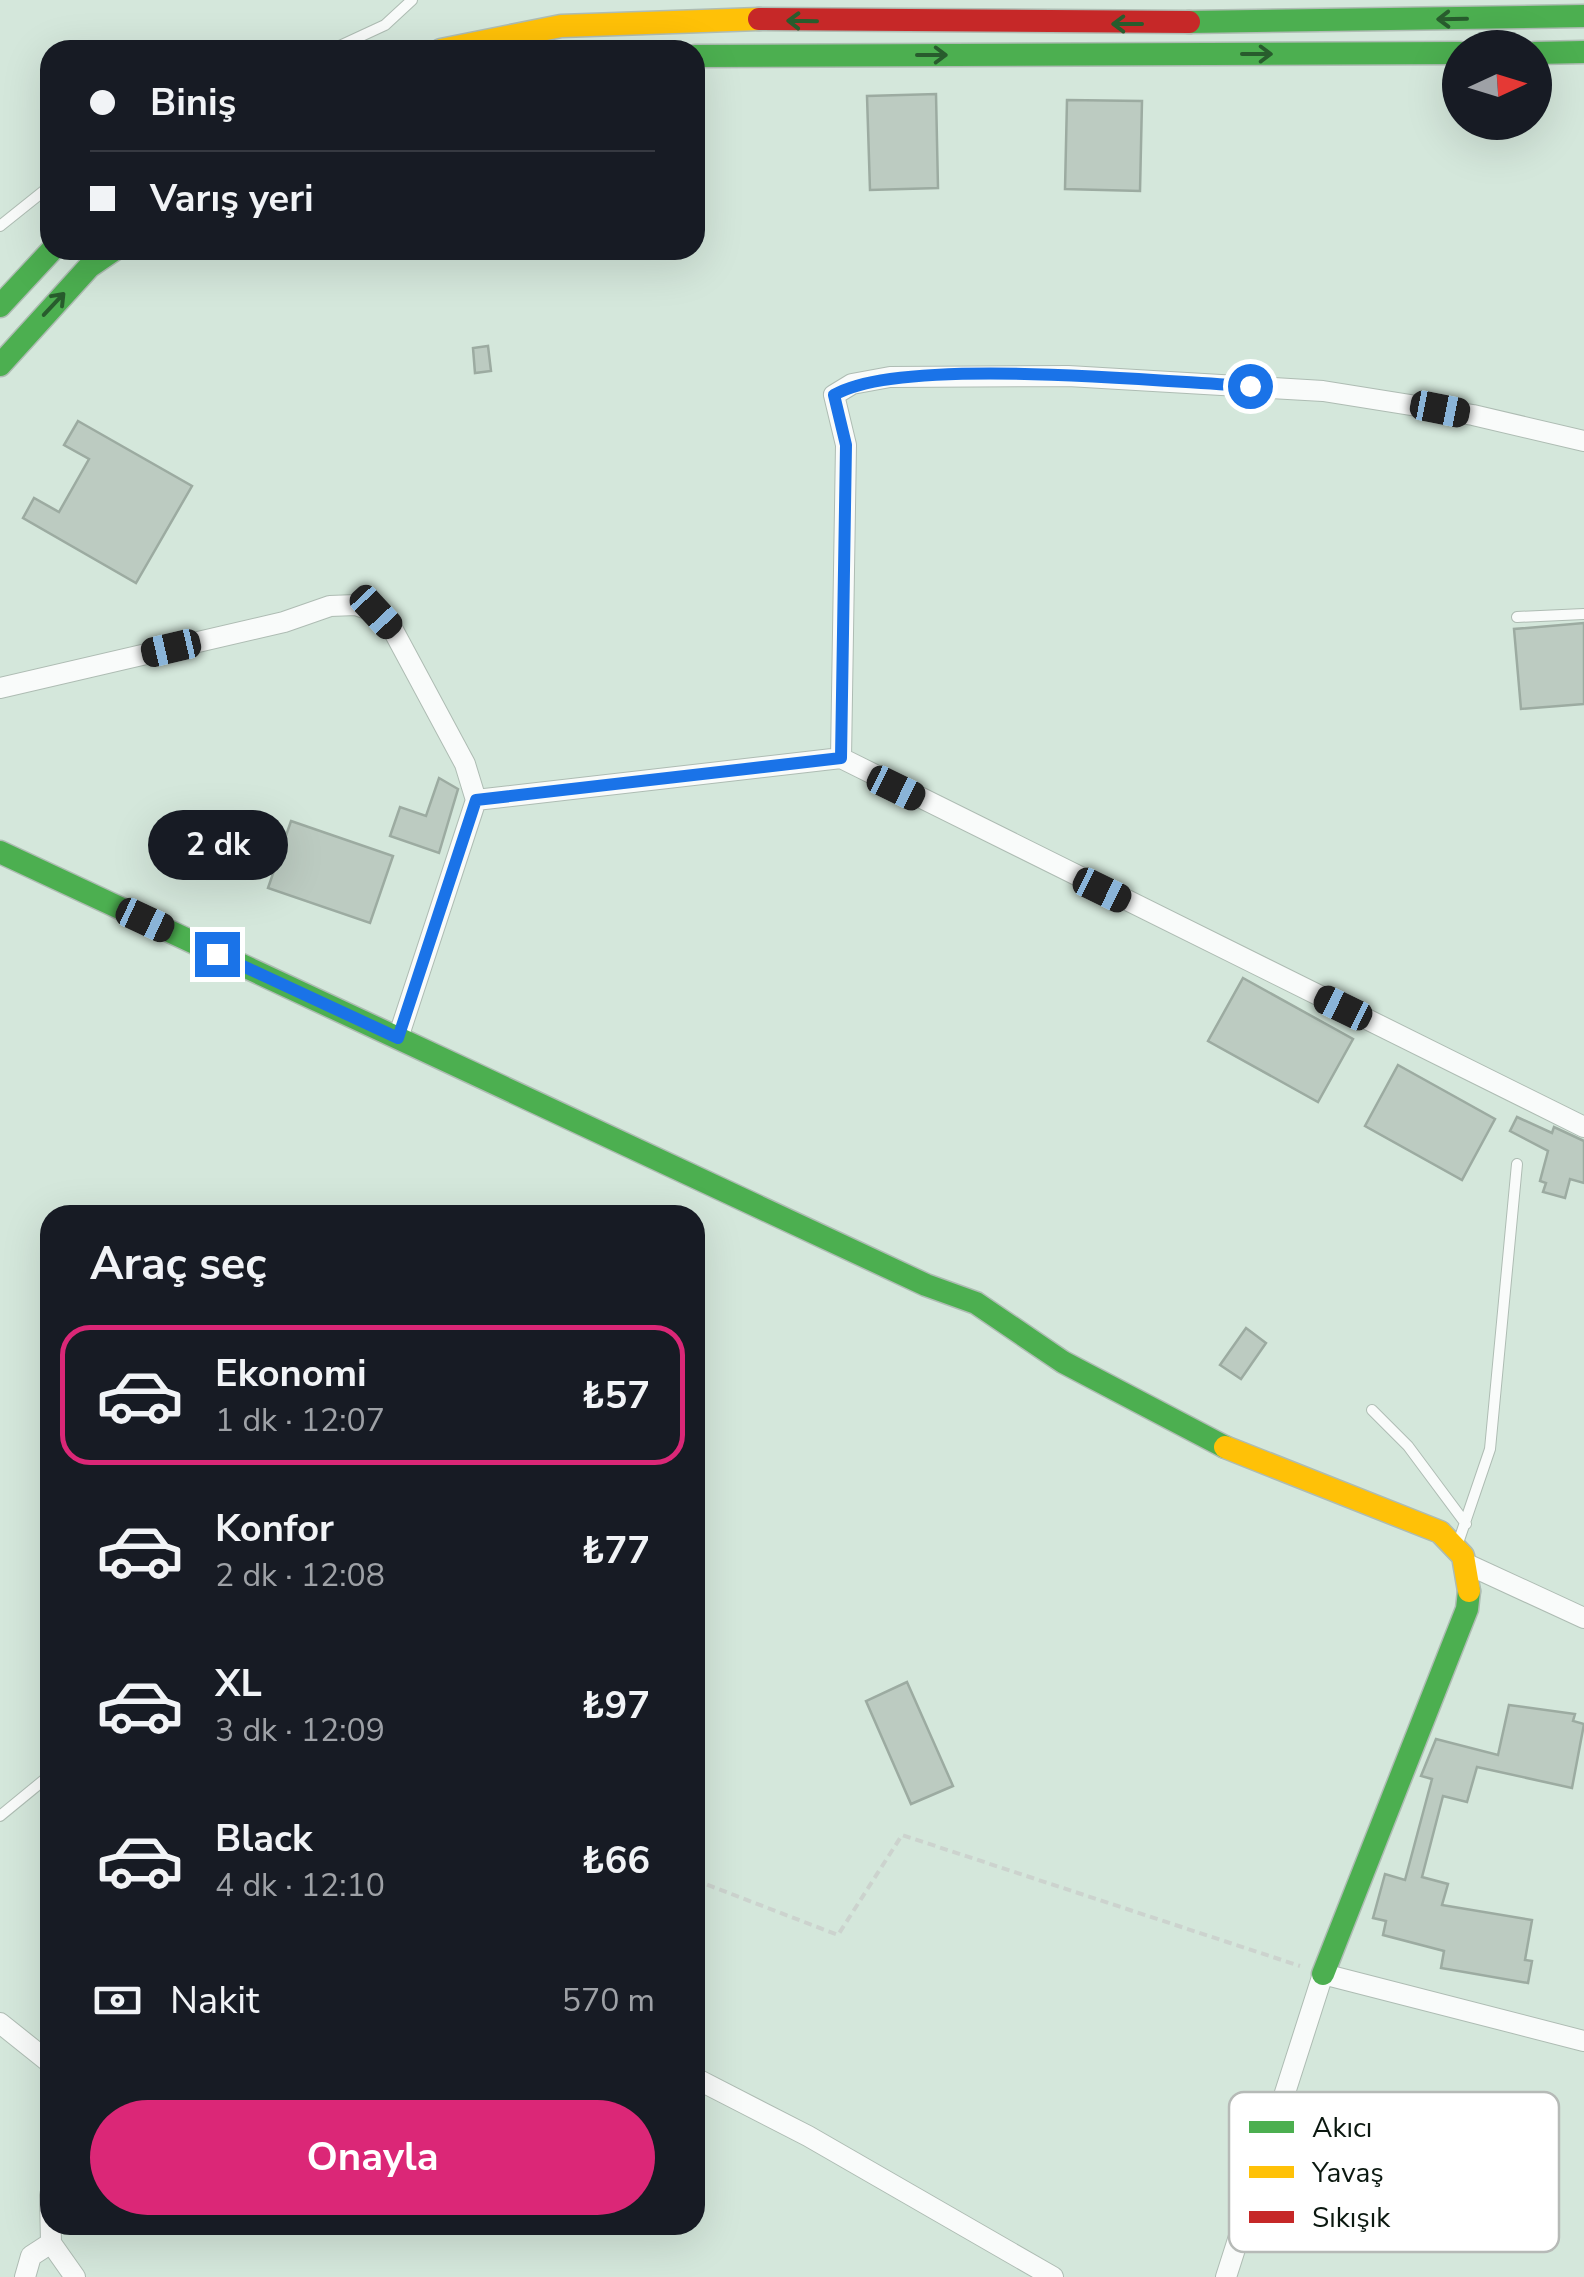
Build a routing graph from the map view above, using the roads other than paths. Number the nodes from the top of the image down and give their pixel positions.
1 (412, 0) edge
2 (1584, 16) edge
3 (353, 40) edge
4 (474, 40) edge
5 (1552, 52) edge
6 (1584, 52) edge
7 (1442, 53) edge
8 (705, 56) edge
9 (40, 194) edge
10 (0, 226) edge
11 (43, 260) edge
12 (99, 260) edge
13 (0, 306) edge
14 (0, 364) edge
15 (1584, 441) edge
16 (1584, 614) edge
17 (1517, 617) dead end
18 (0, 688) edge
19 (841, 758) junction
20 (476, 800) junction
21 (0, 852) edge
22 (398, 1038) junction
23 (1584, 1127) edge
24 (1517, 1164) dead end
25 (1372, 1410) dead end
26 (1461, 1534) junction
27 (1469, 1565) junction
28 (1584, 1618) edge
29 (40, 1783) edge
30 (0, 1816) edge
31 (1323, 1974) junction
32 (0, 2024) edge
33 (1584, 2041) edge
34 (40, 2052) edge
35 (705, 2083) edge
36 (1285, 2092) edge
37 (51, 2235) edge
38 (51, 2242) junction
39 (1234, 2252) edge
40 (25, 2277) edge
41 (75, 2277) edge
42 (1053, 2277) edge
43 (1226, 2277) edge

1 - 3 lane
2 -> 4 main road
5 - 6 main road
8 -> 7 main road
9 - 10 lane
11 - 13 main road
14 -> 12 main road
15 - 19 street
16 - 17 lane
18 - 20 street
19 - 20 street
19 - 23 street
20 - 22 street
21 - 22 main road
22 - 26 main road
24 - 26 lane
25 - 26 lane
26 - 27 main road
27 - 28 street
27 - 31 main road
29 - 30 lane
31 - 33 street
31 - 36 street
32 - 34 street
35 - 42 street
37 - 38 street
38 - 40 street
38 - 41 street
39 - 43 street

